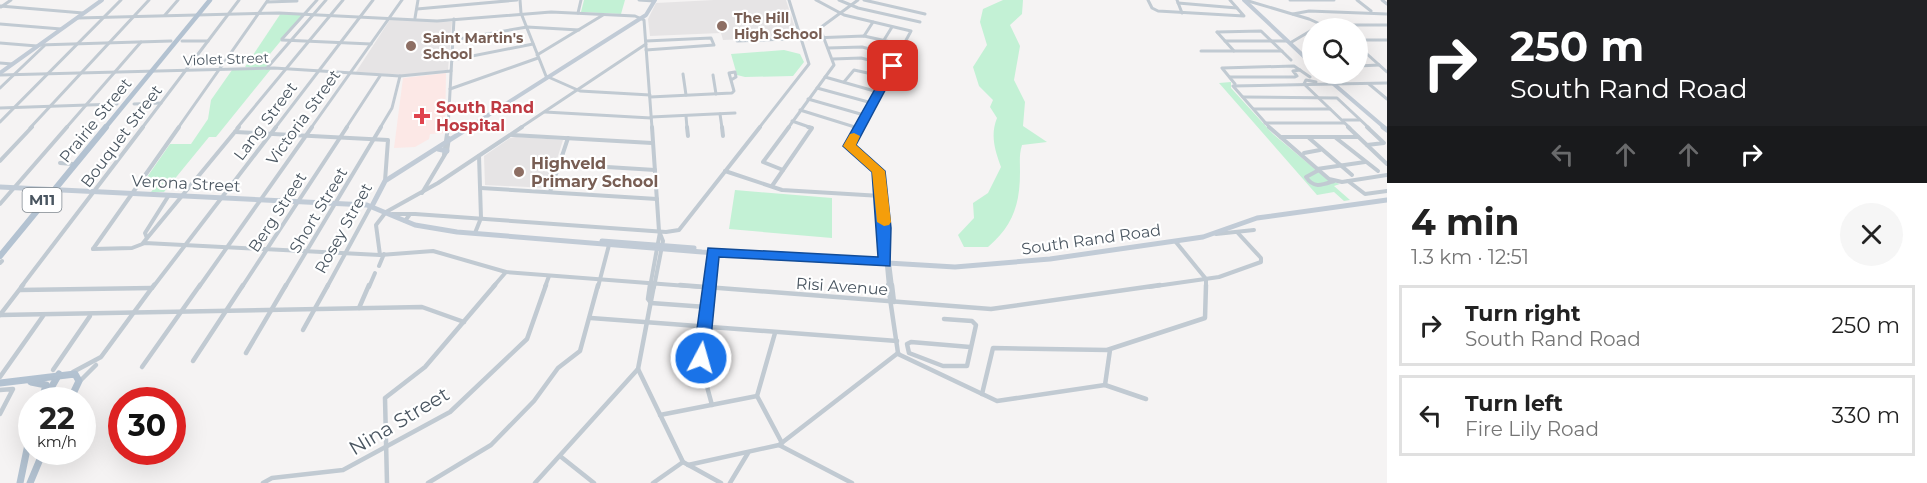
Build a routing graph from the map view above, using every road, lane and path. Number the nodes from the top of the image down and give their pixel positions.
1 (11, 0) edge
2 (102, 0) edge
3 (121, 0) edge
4 (149, 0) edge
5 (178, 0) edge
6 (209, 0) edge
7 (239, 0) edge
8 (317, 0) edge
9 (326, 0) edge
10 (343, 0) edge
11 (373, 0) edge
12 (402, 0) edge
13 (418, 0) edge
14 (519, 0) edge
15 (581, 0) edge
16 (639, 0) edge
17 (654, 0) edge
18 (789, 0) edge
19 (816, 0) edge
20 (839, 0) edge
21 (858, 0) edge
22 (864, 0) edge
23 (1148, 0) edge
24 (1230, 0) edge
25 (1244, 0) edge
26 (1290, 0) edge
27 (1334, 0) edge
28 (1357, 0) edge
29 (1382, 0) edge
30 (267, 1) edge
31 (297, 1) edge
32 (1177, 1) edge
33 (1267, 1) edge
34 (1387, 4) edge
35 (1264, 5) junction
36 (850, 6) junction
37 (0, 7) edge
38 (1238, 8) junction
39 (417, 9) junction
40 (1372, 11) junction
41 (83, 13) junction
42 (258, 13) junction
43 (521, 13) junction
44 (578, 13) junction
45 (840, 13) junction
46 (1182, 13) junction
47 (228, 14) junction
48 (305, 14) junction
49 (314, 14) junction
50 (330, 14) junction
51 (604, 14) junction
52 (925, 14) dead end
53 (1293, 14) junction
54 (1387, 14) edge
55 (165, 15) junction
56 (197, 15) junction
57 (134, 16) junction
58 (361, 16) junction
59 (104, 17) junction
60 (390, 17) junction
61 (77, 18) junction
62 (415, 18) junction
63 (1304, 18) edge
64 (454, 19) junction
65 (641, 19) junction
66 (873, 22) junction
67 (921, 22) dead end
68 (0, 24) edge
69 (1368, 25) edge
70 (1387, 25) edge
71 (526, 27) junction
72 (892, 27) junction
73 (61, 29) junction
74 (579, 30) junction
75 (1302, 35) edge
76 (864, 36) junction
77 (824, 38) junction
78 (802, 39) junction
79 (291, 40) junction
80 (453, 40) junction
81 (884, 40) junction
82 (1368, 40) edge
83 (1387, 40) edge
84 (182, 41) dead end
85 (208, 41) junction
86 (308, 41) junction
87 (736, 41) dead end
88 (1225, 41) junction
89 (1272, 41) junction
90 (141, 42) junction
91 (171, 42) dead end
92 (1289, 42) junction
93 (0, 43) edge
94 (109, 43) junction
95 (340, 43) junction
96 (646, 43) junction
97 (77, 44) junction
98 (371, 44) junction
99 (533, 44) junction
100 (45, 45) junction
101 (904, 45) junction
102 (38, 46) junction
103 (828, 48) junction
104 (646, 50) junction
105 (1201, 51) dead end
106 (1235, 51) junction
107 (1283, 51) junction
108 (1302, 54) edge
109 (1368, 55) edge
110 (538, 56) junction
111 (898, 56) junction
112 (833, 59) junction
113 (452, 60) junction
114 (1291, 60) dead end
115 (0, 63) edge
116 (12, 64) junction
117 (291, 64) junction
118 (1380, 65) junction
119 (893, 66) junction
120 (1368, 66) edge
121 (267, 68) junction
122 (279, 68) junction
123 (219, 69) junction
124 (186, 70) junction
125 (286, 70) junction
126 (1301, 70) joint
127 (151, 71) junction
128 (451, 71) junction
129 (115, 72) junction
130 (317, 72) junction
131 (1387, 72) edge
132 (81, 73) junction
133 (0, 74) edge
134 (47, 74) junction
135 (349, 74) junction
136 (683, 74) dead end
137 (14, 75) junction
138 (713, 75) dead end
139 (380, 76) junction
140 (400, 76) junction
141 (886, 76) junction
142 (548, 77) junction
143 (825, 77) junction
144 (1230, 77) junction
145 (1260, 77) junction
146 (731, 80) dead end
147 (844, 82) junction
148 (1369, 83) joint
149 (1387, 83) edge
150 (1267, 84) junction
151 (1302, 84) edge
152 (1304, 84) edge
153 (1334, 84) edge
154 (1234, 85) junction
155 (817, 87) junction
156 (0, 88) edge
157 (450, 88) junction
158 (576, 90) junction
159 (878, 92) junction
160 (716, 94) junction
161 (686, 95) junction
162 (650, 96) junction
163 (1242, 97) junction
164 (1318, 97) junction
165 (808, 99) junction
166 (1387, 99) edge
167 (162, 103) junction
168 (872, 103) junction
169 (117, 104) dead end
170 (134, 104) dead end
171 (86, 105) junction
172 (50, 106) junction
173 (15, 107) junction
174 (0, 108) edge
175 (1331, 109) junction
176 (800, 110) junction
177 (1253, 110) junction
178 (545, 112) junction
179 (735, 113) dead end
180 (720, 114) junction
181 (686, 115) junction
182 (864, 115) junction
183 (651, 118) junction
184 (1360, 120) junction
185 (792, 121) junction
186 (0, 122) edge
187 (1343, 122) junction
188 (1265, 123) junction
189 (858, 128) junction
190 (1387, 130) edge
191 (235, 132) junction
192 (270, 133) junction
193 (306, 135) junction
194 (511, 135) junction
195 (688, 136) dead end
196 (723, 136) dead end
197 (340, 137) junction
198 (1280, 137) junction
199 (1309, 137) junction
200 (1336, 137) junction
201 (1358, 137) junction
202 (374, 138) junction
203 (568, 138) junction
204 (448, 139) junction
205 (652, 143) junction
206 (1367, 145) junction
207 (438, 149) junction
208 (1321, 150) junction
209 (445, 152) junction
210 (1304, 153) dead end
211 (425, 156) junction
212 (478, 156) junction
213 (0, 160) edge
214 (1365, 162) junction
215 (1386, 162) edge
216 (60, 163) dead end
217 (73, 164) junction
218 (559, 164) junction
219 (1340, 166) junction
220 (1318, 169) junction
221 (655, 170) junction
222 (783, 170) junction
223 (725, 171) junction
224 (1378, 171) dead end
225 (1352, 175) dead end
226 (1386, 177) edge
227 (385, 181) junction
228 (1333, 181) junction
229 (1348, 181) junction
230 (428, 182) junction
231 (434, 186) junction
232 (772, 186) junction
233 (0, 187) edge
234 (14, 188) junction
235 (481, 188) junction
236 (53, 190) junction
237 (94, 192) junction
238 (550, 192) junction
239 (1387, 192) edge
240 (421, 193) junction
241 (132, 194) junction
242 (169, 195) junction
243 (182, 196) junction
244 (881, 196) junction
245 (220, 198) junction
246 (657, 199) junction
247 (1387, 199) edge
248 (259, 200) junction
249 (297, 202) junction
250 (0, 204) edge
251 (336, 204) junction
252 (372, 206) junction
253 (389, 213) junction
254 (410, 214) junction
255 (481, 218) junction
256 (405, 220) junction
257 (1254, 230) dead end
258 (660, 232) junction
259 (1237, 232) junction
260 (474, 234) junction
261 (1212, 234) junction
262 (147, 238) junction
263 (1175, 241) junction
264 (609, 243) junction
265 (143, 244) junction
266 (185, 245) junction
267 (660, 246) junction
268 (226, 247) junction
269 (267, 249) junction
270 (712, 251) junction
271 (307, 252) junction
272 (345, 253) junction
273 (382, 255) junction
274 (1, 258) edge
275 (887, 263) junction
276 (378, 266) dead end
277 (506, 272) junction
278 (375, 273) dead end
279 (549, 276) junction
280 (1206, 279) junction
281 (600, 280) junction
282 (654, 284) junction
283 (152, 288) junction
284 (708, 288) junction
285 (19, 290) junction
286 (651, 303) junction
287 (892, 303) junction
288 (706, 307) junction
289 (315, 308) junction
290 (359, 308) junction
291 (272, 310) junction
292 (180, 312) junction
293 (225, 312) junction
294 (132, 314) junction
295 (0, 315) edge
296 (90, 315) junction
297 (44, 316) junction
298 (591, 318) junction
299 (944, 319) dead end
300 (464, 322) junction
301 (648, 323) junction
302 (704, 327) junction
303 (303, 330) dead end
304 (775, 333) junction
305 (897, 342) junction
306 (970, 347) junction
307 (1110, 350) junction
308 (246, 353) dead end
309 (897, 354) junction
310 (100, 360) junction
311 (193, 361) dead end
312 (141, 367) dead end
313 (950, 367) junction
314 (638, 369) junction
315 (59, 373) junction
316 (945, 376) junction
317 (0, 377) edge
318 (79, 379) junction
319 (1105, 385) junction
320 (0, 386) edge
321 (45, 387) edge
322 (51, 387) edge
323 (76, 387) edge
324 (982, 394) junction
325 (757, 396) junction
326 (1146, 399) dead end
327 (712, 405) junction
328 (0, 414) edge
329 (660, 415) junction
330 (781, 444) junction
331 (386, 447) junction
332 (748, 452) junction
333 (560, 456) junction
334 (685, 464) junction
335 (24, 465) edge
336 (38, 465) edge
337 (265, 481) edge
338 (20, 483) edge
339 (30, 483) edge
340 (387, 483) edge
341 (428, 483) edge
342 (535, 483) edge
343 (594, 483) edge
344 (653, 483) edge
345 (721, 483) edge
346 (730, 483) edge
347 (852, 483) edge

1 - 37 street
2 - 41 main road
3 - 59 street
4 - 57 street
5 - 55 street
6 - 56 main road, Prairie Street / M11
7 - 47 street, Bouquet Street
8 - 48 street
9 - 49 street
10 - 50 street
11 - 58 street, Lang Street
12 - 60 street, Victoria Street
13 - 39 street
14 - 39 street
14 - 43 street
15 - 44 street
16 - 17 street
17 - 65 main road
18 - 78 street
19 - 45 street
20 - 36 street
21 - 36 street
22 - 52 street
23 - 46 street
24 - 38 street
25 - 35 street
25 - 92 main road
26 - 27 street
28 - 40 street
29 - 34 street
30 - 31 street
30 - 42 street
32 - 38 street
32 - 46 street
33 - 35 street
35 - 53 street
36 - 45 street
36 - 67 street
37 - 41 street
38 - 46 street
39 - 62 street
40 - 53 street
40 - 54 street
41 - 61 main road
42 - 47 street
42 - 48 street
42 - 123 street
43 - 44 street
43 - 64 street
43 - 71 street
44 - 51 street
45 - 66 street
45 - 77 street
47 - 56 street
47 - 85 street, Bouquet Street
48 - 49 street
48 - 79 street
49 - 50 street
49 - 79 street
50 - 58 street
50 - 86 street
51 - 65 street
51 - 74 street
53 - 63 street
55 - 56 street
55 - 57 street
56 - 127 main road, Prairie Street / M11
57 - 59 street
57 - 94 street
58 - 60 street
58 - 95 street, Lang Street
59 - 61 street
59 - 97 street
60 - 62 street
60 - 98 street, Victoria Street
61 - 73 main road
62 - 64 street
64 - 80 street
65 - 96 street
65 - 142 main road
66 - 72 street
66 - 76 street
68 - 73 street
69 - 70 street
71 - 74 street
71 - 80 street
71 - 99 street
72 - 81 street
72 - 101 street
73 - 102 main road
74 - 110 street
75 - 92 street
76 - 77 street
76 - 81 street
77 - 78 street
77 - 103 street
78 - 87 street
78 - 223 street
79 - 86 street
79 - 121 street
80 - 113 street
81 - 101 street
82 - 83 street
84 - 85 street
85 - 124 street, Bouquet Street
86 - 95 street
86 - 117 street
88 - 89 street
88 - 89 street
88 - 106 street
89 - 92 street
89 - 107 street
90 - 91 street
90 - 94 street
90 - 129 street
92 - 108 main road
93 - 102 street
94 - 97 street
94 - 132 street
95 - 98 street
95 - 130 street, Lang Street
96 - 104 street
96 - 104 street
96 - 158 street
97 - 100 street
97 - 134 street
98 - 135 street, Victoria Street
99 - 110 street
99 - 113 street
100 - 102 street
100 - 137 street
101 - 111 street
102 - 116 main road
103 - 111 street
103 - 112 street
104 - 162 street
105 - 106 street
106 - 107 street
107 - 114 street
109 - 118 street
110 - 142 street
110 - 157 street
111 - 119 street
112 - 119 street
112 - 143 street
113 - 128 street
115 - 116 street
116 - 133 main road
117 - 122 street
117 - 125 street
118 - 120 street
118 - 131 street
119 - 141 street
121 - 122 street, Violet Street
121 - 123 street, Violet Street
122 - 125 street, Violet Street
123 - 124 street, Violet Street
123 - 241 street
124 - 127 street, Violet Street
124 - 167 street, Bouquet Street
125 - 130 street, Violet Street
125 - 191 street
126 - 144 street
126 - 145 street
127 - 129 street, Violet Street
127 - 217 main road, Prairie Street / M11
127 - 236 main road, Prairie Street / M11
128 - 140 street, Violet Street
128 - 157 street
129 - 132 street, Violet Street
129 - 171 street
130 - 135 street, Violet Street
130 - 192 street, Lang Street
132 - 134 street, Violet Street
132 - 172 street
133 - 137 street, Violet Street
134 - 137 street, Violet Street
134 - 173 street
135 - 139 street, Violet Street
135 - 193 street, Victoria Street
136 - 161 street
137 - 156 street
138 - 160 street
139 - 140 street, Violet Street
139 - 197 street, Berg Street
140 - 202 street, Short Street
141 - 147 street
141 - 159 street
142 - 158 street
142 - 204 main road
143 - 147 street
143 - 155 street
144 - 145 street
144 - 154 street
145 - 150 street
146 - 160 street
147 - 159 street
148 - 149 street
148 - 166 street
150 - 151 street
150 - 154 street
152 - 164 street
153 - 190 main road
154 - 163 street
155 - 165 street
155 - 168 street
157 - 204 street
158 - 162 street
158 - 178 street
159 - 168 street
160 - 161 street
161 - 162 street
162 - 183 street
163 - 164 street
163 - 177 street
164 - 175 street
164 - 184 street
165 - 176 street
165 - 182 street
167 - 170 street
167 - 237 street, Bouquet Street
168 - 182 street
169 - 171 street
171 - 172 street
171 - 234 street
172 - 173 street
172 - 213 street
173 - 174 street
173 - 186 street
175 - 177 street
175 - 187 street
176 - 185 street
176 - 189 street
177 - 188 street
178 - 183 street
178 - 194 street
179 - 180 street
180 - 181 street
180 - 196 street
181 - 183 street
181 - 195 street
182 - 189 street
183 - 205 street
184 - 187 street
184 - 206 street
185 - 222 street
185 - 222 street
187 - 188 street
187 - 201 street
188 - 198 street
189 - 244 street
191 - 192 street
191 - 243 street
192 - 193 street
192 - 245 street, Lang Street
193 - 197 street
193 - 248 street, Victoria Street
194 - 203 street
194 - 212 street
197 - 202 street
197 - 249 street, Berg Street
198 - 199 street
198 - 220 street
199 - 200 street
199 - 208 street
200 - 201 street
200 - 214 street
201 - 206 street
202 - 227 street, Rosey Street
202 - 251 street, Short Street
203 - 205 street
203 - 218 street
204 - 207 main road
204 - 209 street
204 - 211 main road
205 - 221 street
206 - 215 street
207 - 209 main road
207 - 211 main road
208 - 210 street
208 - 219 street
209 - 230 street
211 - 227 main road
212 - 231 street
212 - 235 street
214 - 219 street
214 - 224 street
216 - 217 street
217 - 236 main road, Prairie Street / M11
218 - 221 street
218 - 238 street
219 - 220 street
219 - 225 street
220 - 228 street
220 - 228 street
221 - 246 street
222 - 232 street
223 - 232 street
223 - 258 street
226 - 229 street
227 - 252 main road, Rosey Street
228 - 229 street
229 - 239 street
230 - 231 street
230 - 240 street
231 - 240 street
232 - 244 street
233 - 234 main road, Verona Street
234 - 236 main road, Verona Street
234 - 250 street
235 - 238 street
235 - 255 street
236 - 237 main road, Verona Street
236 - 274 main road, Prairie Street / M11
237 - 241 main road, Verona Street
237 - 285 street, Bouquet Street
238 - 246 street
240 - 253 street
241 - 242 main road, Verona Street
241 - 265 street, Risi Avenue
242 - 243 main road, Verona Street
242 - 262 street
243 - 245 main road, Verona Street
243 - 262 street
244 - 275 street
245 - 248 main road, Verona Street
245 - 266 street, Lang Street
246 - 258 street
247 - 261 main road, South Rand Road
248 - 249 main road, Verona Street
248 - 268 street, Victoria Street
249 - 251 main road, Verona Street
249 - 269 street, Berg Street
251 - 252 main road, Verona Street
251 - 271 street, Short Street
252 - 253 main road, South Rand Road
252 - 272 street, Rosey Street
253 - 254 street
253 - 256 main road, South Rand Road
253 - 273 street
254 - 255 street
254 - 256 street
255 - 258 street
255 - 260 street
256 - 260 main road, South Rand Road
257 - 259 street, South Rand Road
258 - 267 street
259 - 261 street, South Rand Road
259 - 280 street, Risi Avenue
260 - 264 main road, South Rand Road
261 - 263 main road, South Rand Road
262 - 265 street
263 - 275 main road, South Rand Road
263 - 280 street
264 - 267 main road, South Rand Road
264 - 281 street
265 - 266 street, Risi Avenue
266 - 268 street, Risi Avenue
266 - 283 street, Lang Street
267 - 270 main road, South Rand Road
267 - 282 street
268 - 269 street, Risi Avenue
268 - 292 street, Victoria Street
269 - 271 street, Risi Avenue
269 - 293 street, Berg Street
270 - 275 main road, South Rand Road
270 - 284 street
271 - 272 street, Risi Avenue
271 - 291 street, Short Street
272 - 273 street, Risi Avenue
272 - 289 street, Rosey Street
273 - 276 street
273 - 277 street, Risi Avenue
275 - 287 street
277 - 279 street, Risi Avenue
277 - 300 street
278 - 290 street
279 - 281 street, Risi Avenue
279 - 331 street, Nina Street
280 - 287 street, Risi Avenue
280 - 307 street
281 - 282 street, Risi Avenue
281 - 298 street
282 - 284 street, Risi Avenue
282 - 286 street
283 - 285 street
283 - 294 street, Lang Street
284 - 287 street, Risi Avenue
284 - 288 street
285 - 295 street, Bouquet Street
286 - 288 street
286 - 301 street
287 - 305 street
288 - 302 street
289 - 290 street
289 - 291 street
289 - 303 street, Rosey Street
290 - 300 street
291 - 293 street
291 - 308 street, Short Street
292 - 293 street
292 - 294 street
292 - 312 street, Victoria Street
293 - 311 street, Berg Street
294 - 296 street
294 - 310 street, Lang Street
295 - 297 street
296 - 297 street
296 - 315 street
297 - 317 street
298 - 301 street
298 - 341 street
299 - 306 street
300 - 331 street
301 - 302 street
301 - 314 street
302 - 304 street
302 - 327 street
304 - 305 street
304 - 325 street
305 - 309 street
306 - 313 street
306 - 313 street
307 - 319 street
307 - 324 street
309 - 316 street
309 - 330 street
310 - 315 street
310 - 318 street, Lang Street
313 - 316 street
314 - 329 street
314 - 333 street
315 - 318 main road
315 - 320 main road
315 - 322 main road
316 - 324 street
318 - 323 main road
319 - 324 street
319 - 326 street
320 - 321 main road
320 - 328 street
325 - 327 street
325 - 330 street
327 - 329 street
329 - 334 street
330 - 332 street
330 - 347 street
331 - 337 street, Nina Street
331 - 340 street
332 - 334 street
332 - 346 street
333 - 342 street
333 - 343 street
334 - 344 street
334 - 345 street
335 - 338 main road
336 - 339 main road

